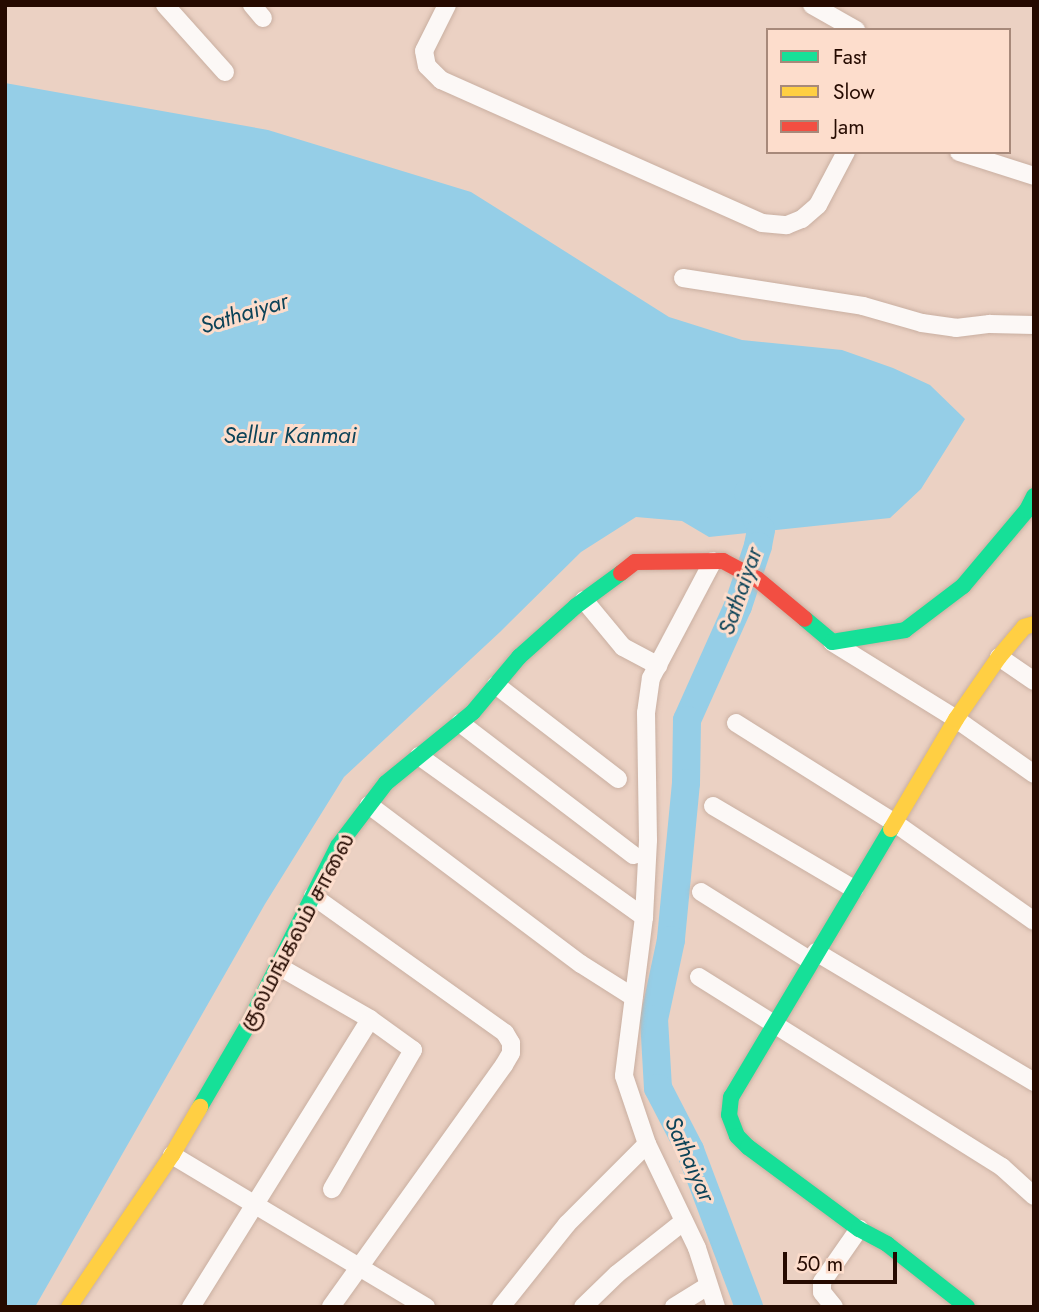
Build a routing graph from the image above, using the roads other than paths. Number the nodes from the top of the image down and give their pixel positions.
1 (165, 5) edge
2 (447, 5) edge
3 (812, 5) edge
4 (852, 28) edge
5 (225, 72) dead end
6 (845, 154) edge
7 (965, 154) edge
8 (1034, 176) edge
9 (683, 278) dead end
10 (1034, 325) edge
11 (1034, 496) edge
12 (1018, 520) junction
13 (1034, 532) edge
14 (718, 561) junction
15 (584, 600) junction
16 (1034, 624) edge
17 (832, 642) junction
18 (999, 657) junction
19 (658, 666) junction
20 (1034, 681) edge
21 (496, 685) junction
22 (956, 719) junction
23 (460, 723) junction
24 (737, 723) dead end
25 (419, 756) junction
26 (1034, 774) edge
27 (618, 779) dead end
28 (369, 805) junction
29 (713, 806) dead end
30 (895, 823) junction
31 (632, 855) dead end
32 (854, 889) junction
33 (701, 892) dead end
34 (313, 896) junction
35 (643, 917) junction
36 (1034, 921) edge
37 (814, 957) junction
38 (278, 966) junction
39 (699, 977) dead end
40 (633, 998) junction
41 (370, 1019) junction
42 (775, 1023) junction
43 (1034, 1082) edge
44 (647, 1144) junction
45 (172, 1154) junction
46 (332, 1189) dead end
47 (1034, 1196) edge
48 (257, 1205) junction
49 (684, 1221) junction
50 (859, 1229) junction
51 (360, 1266) junction
52 (708, 1286) junction
53 (418, 1305) edge
54 (69, 1307) edge
55 (191, 1307) edge
56 (331, 1307) edge
57 (501, 1307) edge
58 (583, 1307) edge
59 (674, 1307) edge
60 (716, 1307) edge
61 (834, 1307) edge
62 (967, 1307) edge

1 - 5 street
2 - 6 street
3 - 4 street
7 - 8 street
9 - 10 street
11 - 12 main road
12 - 13 street
12 - 17 main road
14 - 15 main road, குலமங்கலம் சாலை
14 - 17 main road, குலமங்கலம் சாலை
14 - 19 street
15 - 19 street
15 - 21 main road, குலமங்கலம் சாலை
16 - 18 main road
17 - 22 street
18 - 20 street
18 - 22 main road
19 - 35 street
21 - 23 main road, குலமங்கலம் சாலை
21 - 27 street
22 - 26 street
22 - 30 main road
23 - 25 main road, குலமங்கலம் சாலை
23 - 31 street
24 - 30 street
25 - 28 main road, குலமங்கலம் சாலை
25 - 35 street
28 - 34 main road, குலமங்கலம் சாலை
28 - 40 street
29 - 32 street
30 - 32 main road
30 - 36 street
32 - 37 main road
33 - 37 street
34 - 38 main road, குலமங்கலம் சாலை
34 - 51 street
35 - 40 street
37 - 42 main road
37 - 43 street
38 - 41 street
38 - 45 main road, குலமங்கலம் சாலை
39 - 42 street
40 - 44 street
41 - 46 street
41 - 48 street
42 - 47 street
42 - 50 main road
44 - 49 street
44 - 57 street
45 - 48 street
45 - 54 main road, குலமங்கலம் சாலை
48 - 51 street
48 - 55 street
49 - 52 street
49 - 58 street
50 - 61 street
50 - 62 main road
51 - 53 street
51 - 56 street
52 - 59 street
52 - 60 street

